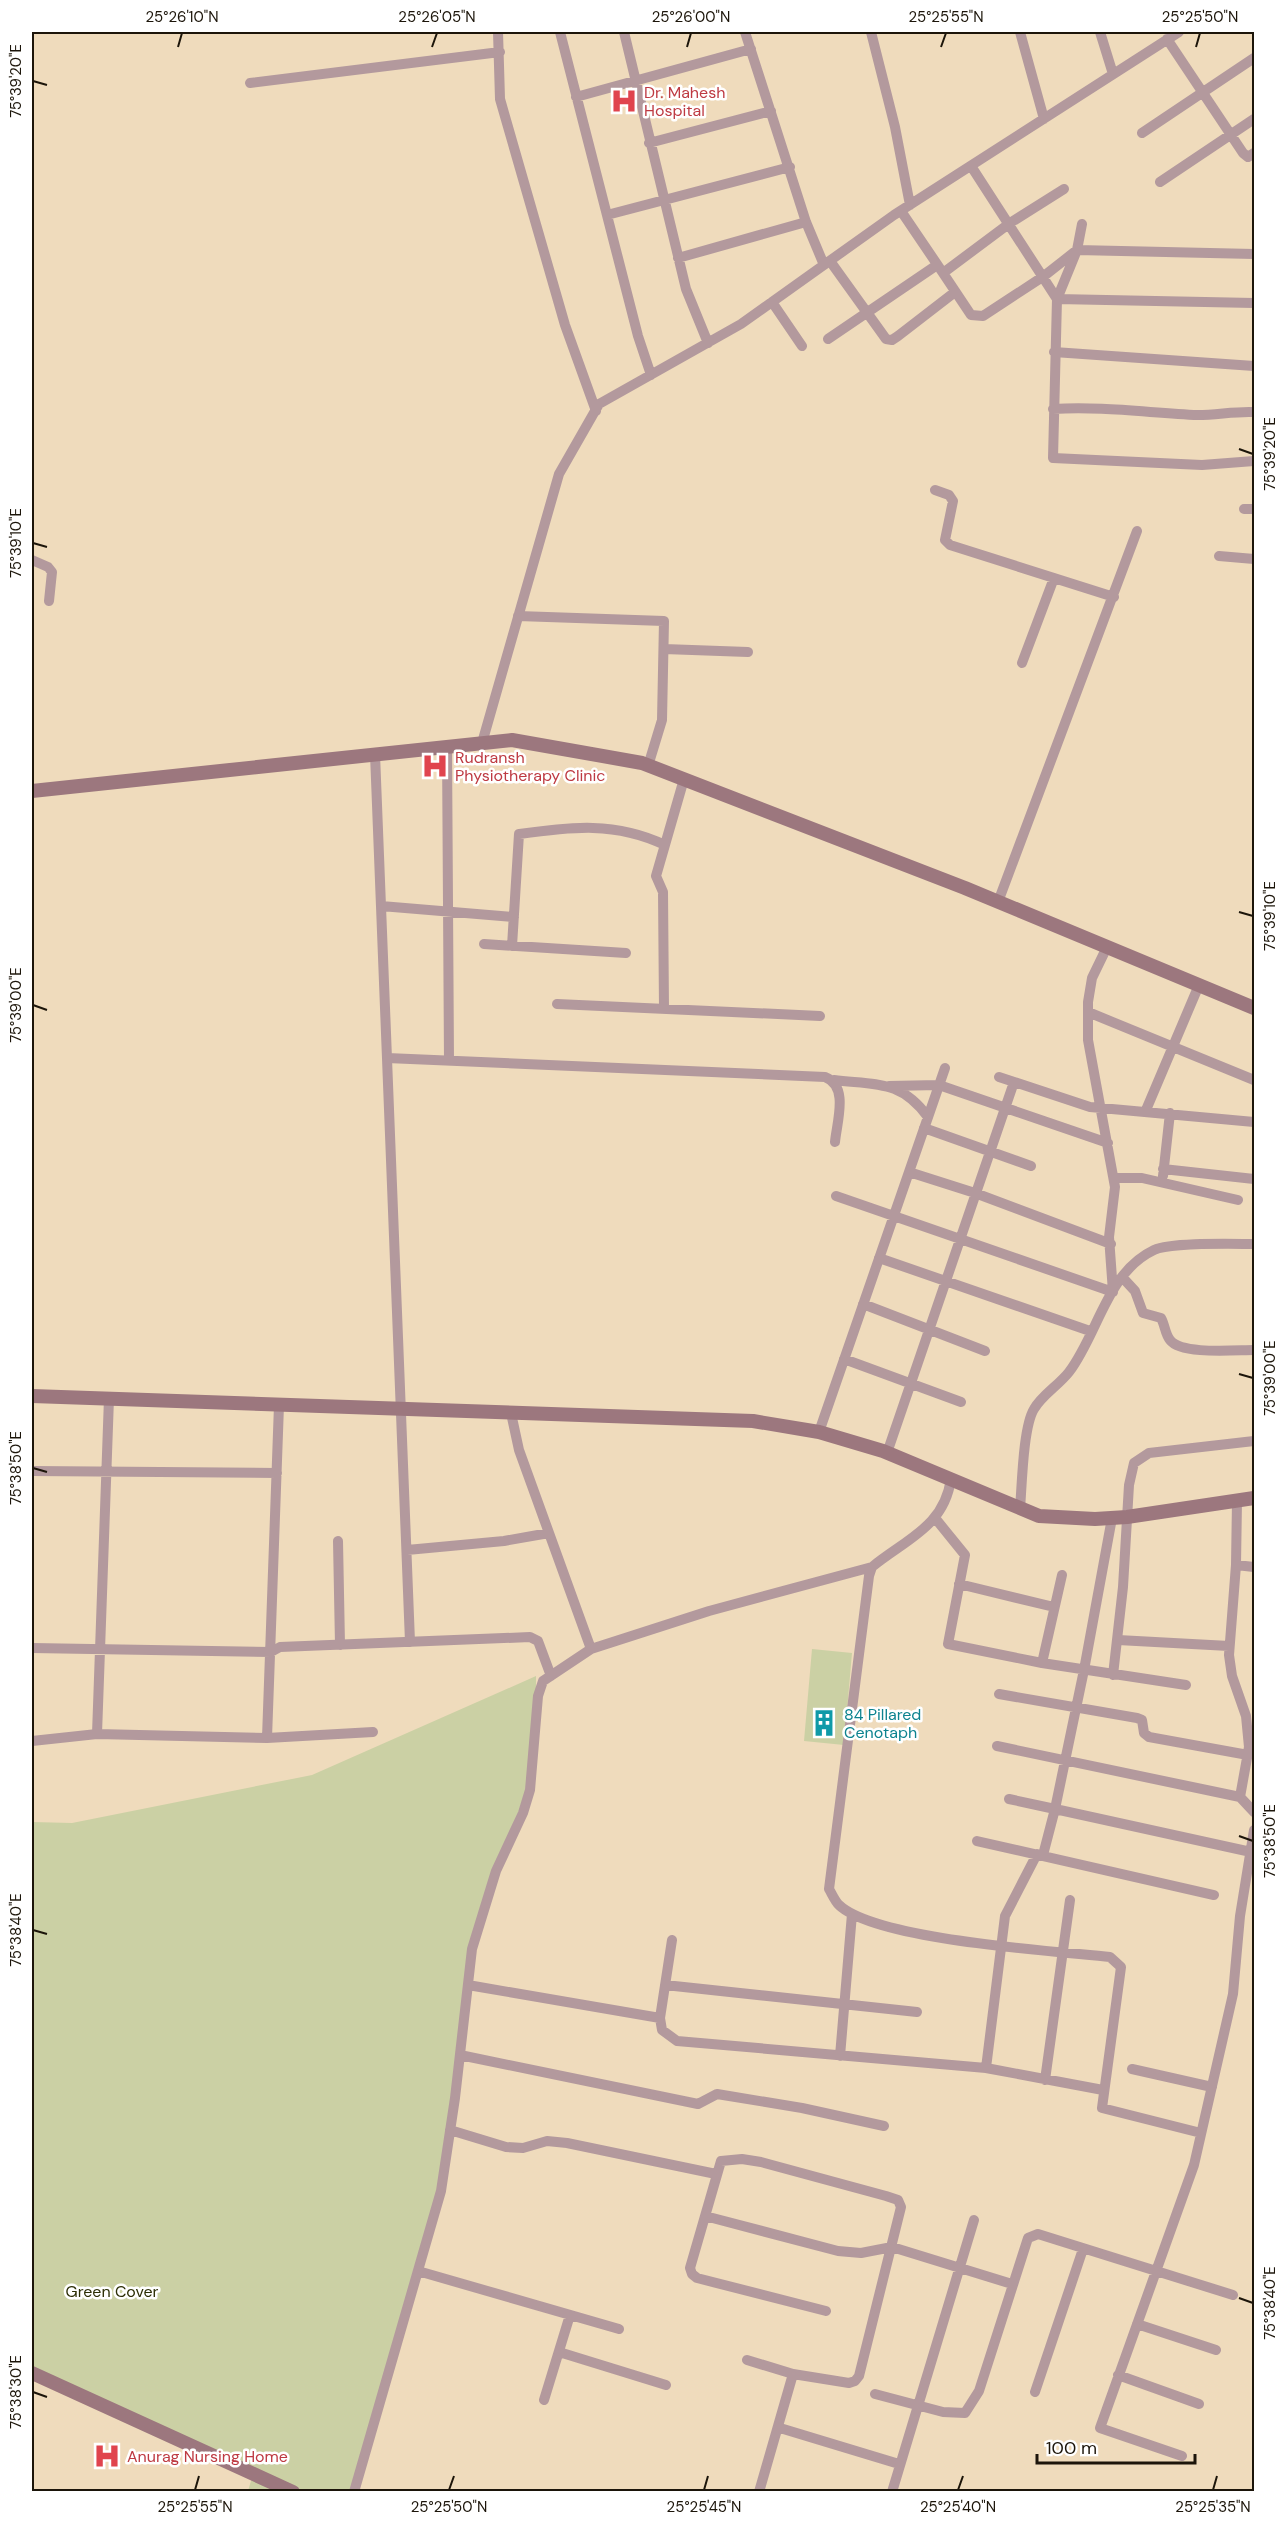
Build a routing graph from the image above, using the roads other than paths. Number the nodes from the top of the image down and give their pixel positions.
1 (498, 32) edge
2 (560, 32) edge
3 (624, 32) edge
4 (745, 32) edge
5 (871, 32) edge
6 (1020, 32) edge
7 (1100, 32) edge
8 (1179, 32) edge
9 (1167, 39) junction
10 (751, 49) junction
11 (500, 52) junction
12 (1254, 58) edge
13 (1113, 74) junction
14 (635, 81) junction
15 (250, 83) dead end
16 (1204, 93) junction
17 (576, 97) junction
18 (771, 111) junction
19 (1044, 119) junction
20 (1254, 119) edge
21 (1142, 133) dead end
22 (1232, 135) junction
23 (649, 143) junction
24 (1254, 153) edge
25 (970, 166) junction
26 (790, 167) junction
27 (1160, 182) dead end
28 (1064, 189) dead end
29 (664, 200) junction
30 (905, 208) junction
31 (607, 215) junction
32 (806, 222) junction
33 (1010, 223) junction
34 (1082, 224) dead end
35 (1077, 250) junction
36 (1254, 254) edge
37 (678, 258) junction
38 (827, 263) junction
39 (940, 269) junction
40 (1044, 276) junction
41 (956, 292) junction
42 (1057, 299) junction
43 (772, 302) junction
44 (1254, 303) edge
45 (866, 313) junction
46 (828, 339) dead end
47 (708, 343) junction
48 (802, 346) dead end
49 (1054, 352) junction
50 (1254, 366) edge
51 (651, 375) junction
52 (1053, 409) junction
53 (596, 411) junction
54 (1254, 412) edge
55 (1254, 460) edge
56 (935, 490) dead end
57 (1137, 531) dead end
58 (1219, 556) dead end
59 (1254, 559) edge
60 (32, 560) edge
61 (1054, 578) junction
62 (1114, 597) junction
63 (49, 601) dead end
64 (518, 616) junction
65 (664, 649) junction
66 (748, 652) dead end
67 (1022, 663) dead end
68 (482, 743) junction
69 (447, 747) junction
70 (375, 754) junction
71 (648, 766) junction
72 (684, 779) junction
73 (32, 791) edge
74 (665, 845) junction
75 (998, 902) junction
76 (381, 906) junction
77 (448, 912) junction
78 (514, 917) junction
79 (484, 944) dead end
80 (512, 946) junction
81 (1107, 947) junction
82 (626, 953) dead end
83 (1199, 985) junction
84 (557, 1004) dead end
85 (1254, 1008) edge
86 (664, 1009) junction
87 (1088, 1012) junction
88 (820, 1016) dead end
89 (1173, 1048) junction
90 (387, 1058) junction
91 (448, 1061) junction
92 (945, 1068) dead end
93 (999, 1077) dead end
94 (834, 1080) junction
95 (1254, 1080) edge
96 (1014, 1082) junction
97 (939, 1085) junction
98 (888, 1086) junction
99 (1005, 1107) junction
100 (1101, 1108) junction
101 (1146, 1110) junction
102 (1170, 1113) junction
103 (928, 1117) junction
104 (1254, 1122) edge
105 (924, 1128) junction
106 (835, 1142) dead end
107 (1108, 1143) junction
108 (989, 1152) junction
109 (1031, 1166) dead end
110 (1163, 1169) junction
111 (909, 1172) junction
112 (1114, 1178) junction
113 (1254, 1179) edge
114 (1162, 1182) junction
115 (975, 1193) junction
116 (836, 1196) dead end
117 (1239, 1200) dead end
118 (894, 1215) junction
119 (960, 1238) junction
120 (1111, 1244) junction
121 (1254, 1244) edge
122 (879, 1258) junction
123 (1123, 1278) junction
124 (946, 1280) junction
125 (1113, 1292) junction
126 (863, 1304) junction
127 (929, 1330) junction
128 (1090, 1331) junction
129 (1254, 1350) edge
130 (985, 1351) dead end
131 (844, 1359) junction
132 (910, 1385) junction
133 (32, 1396) edge
134 (109, 1398) junction
135 (961, 1402) dead end
136 (279, 1405) junction
137 (402, 1410) junction
138 (511, 1413) junction
139 (819, 1432) junction
140 (1254, 1441) edge
141 (887, 1453) junction
142 (32, 1470) edge
143 (106, 1471) junction
144 (277, 1473) junction
145 (951, 1479) junction
146 (1254, 1498) edge
147 (1237, 1501) junction
148 (1020, 1509) junction
149 (1127, 1517) junction
150 (935, 1518) junction
151 (1112, 1518) junction
152 (549, 1533) junction
153 (338, 1540) dead end
154 (407, 1550) junction
155 (1236, 1565) junction
156 (872, 1567) junction
157 (1254, 1567) edge
158 (1062, 1575) dead end
159 (959, 1584) junction
160 (1054, 1607) junction
161 (1118, 1640) junction
162 (410, 1642) junction
163 (340, 1645) junction
164 (1229, 1646) junction
165 (32, 1648) edge
166 (98, 1648) junction
167 (591, 1649) junction
168 (271, 1652) junction
169 (1042, 1663) junction
170 (1084, 1670) junction
171 (1113, 1675) junction
172 (551, 1676) junction
173 (1186, 1685) dead end
174 (999, 1694) dead end
175 (1075, 1708) junction
176 (373, 1732) dead end
177 (97, 1734) junction
178 (267, 1738) junction
179 (32, 1741) edge
180 (997, 1746) dead end
181 (1248, 1755) junction
182 (1064, 1760) junction
183 (1249, 1773) edge
184 (1240, 1797) junction
185 (1009, 1799) dead end
186 (1055, 1809) junction
187 (1254, 1812) edge
188 (1254, 1830) edge
189 (977, 1841) dead end
190 (1251, 1852) junction
191 (1040, 1855) junction
192 (1214, 1895) dead end
193 (1070, 1900) dead end
194 (852, 1914) junction
195 (672, 1940) dead end
196 (1002, 1944) junction
197 (1062, 1952) junction
198 (468, 1985) junction
199 (665, 1985) junction
200 (844, 2004) junction
201 (917, 2012) dead end
202 (660, 2018) junction
203 (460, 2055) junction
204 (840, 2056) junction
205 (986, 2068) junction
206 (1132, 2069) dead end
207 (1044, 2080) junction
208 (1212, 2087) junction
209 (1103, 2090) junction
210 (884, 2126) dead end
211 (450, 2130) junction
212 (1201, 2133) junction
213 (716, 2174) junction
214 (705, 2216) junction
215 (974, 2220) dead end
216 (892, 2247) junction
217 (1083, 2249) junction
218 (958, 2269) junction
219 (418, 2271) junction
220 (1155, 2271) junction
221 (1012, 2284) junction
222 (1233, 2295) dead end
223 (826, 2311) dead end
224 (570, 2315) junction
225 (1137, 2324) junction
226 (619, 2329) dead end
227 (1216, 2350) dead end
228 (558, 2352) junction
229 (747, 2360) dead end
230 (32, 2373) edge
231 (793, 2374) junction
232 (1118, 2375) junction
233 (666, 2385) dead end
234 (1035, 2392) dead end
235 (875, 2394) dead end
236 (544, 2400) dead end
237 (1199, 2403) dead end
238 (916, 2406) junction
239 (780, 2428) junction
240 (1182, 2456) dead end
241 (899, 2464) junction
242 (761, 2491) edge
243 (293, 2492) edge
244 (354, 2492) edge
245 (892, 2492) edge

1 - 11 street
2 - 17 street
3 - 14 street
4 - 10 street
5 - 30 street
6 - 19 street
7 - 13 street
8 - 9 street
9 - 13 street
9 - 16 street
10 - 14 street
10 - 18 street
11 - 15 street
11 - 53 street
12 - 16 street
13 - 19 street
14 - 17 street
14 - 23 street
16 - 21 street
16 - 22 street
17 - 31 street
18 - 23 street
18 - 26 street
19 - 25 street
20 - 22 street
22 - 24 street
22 - 27 street
23 - 29 street
25 - 30 street
25 - 33 street
26 - 29 street
26 - 32 street
28 - 33 street
29 - 31 street
29 - 37 street
30 - 38 street
30 - 39 street
31 - 51 street
32 - 37 street
32 - 38 street
33 - 39 street
33 - 40 street
34 - 35 street
35 - 36 street
35 - 40 street
35 - 42 street
37 - 47 street
38 - 43 street
38 - 45 street
39 - 41 street
39 - 45 street
40 - 41 street
40 - 42 street
41 - 45 street
42 - 44 street
42 - 49 street
43 - 47 street
43 - 48 street
45 - 46 street
47 - 51 street
49 - 50 street
49 - 52 street
51 - 53 street
52 - 54 street
52 - 55 street
53 - 64 street
56 - 61 street
57 - 62 street
58 - 59 street
60 - 63 street
61 - 62 street
61 - 67 street
62 - 75 street
64 - 65 street
64 - 68 street
65 - 66 street
65 - 71 street
68 - 69 street
68 - 71 street
69 - 70 street
69 - 77 street
70 - 73 street
70 - 76 street
71 - 72 street
72 - 74 street
72 - 75 street
74 - 78 street
74 - 86 street
75 - 81 street
76 - 77 street
76 - 90 street
77 - 78 street
77 - 91 street
78 - 80 street
79 - 80 street
80 - 82 street
81 - 83 street
81 - 87 street
83 - 85 street
83 - 89 street
84 - 86 street
86 - 88 street
87 - 89 street
87 - 100 street
89 - 95 street
89 - 101 street
90 - 91 street
90 - 137 street
91 - 94 street
92 - 97 street
93 - 96 street
94 - 98 street
94 - 106 street
96 - 99 street
96 - 100 street
97 - 98 street
97 - 99 street
97 - 103 street
98 - 103 street
99 - 107 street
99 - 108 street
100 - 101 street
100 - 107 street
101 - 102 street
102 - 104 street
102 - 110 street
103 - 105 street
105 - 108 street
105 - 111 street
107 - 112 street
108 - 109 street
108 - 115 street
110 - 113 street
110 - 114 street
111 - 115 street
111 - 118 street
112 - 114 street
112 - 120 street
114 - 117 street
115 - 119 street
115 - 120 street
116 - 118 street
118 - 119 street
118 - 122 street
119 - 124 street
119 - 125 street
120 - 125 street
121 - 123 street
122 - 124 street
122 - 126 street
123 - 125 street
123 - 129 street
124 - 127 street
124 - 128 street
125 - 128 street
126 - 127 street
126 - 131 street
127 - 130 street
127 - 132 street
128 - 148 street
131 - 132 street
131 - 139 street
132 - 135 street
132 - 141 street
133 - 134 street
134 - 136 street
134 - 143 street
136 - 137 street
136 - 144 street
137 - 138 street
137 - 154 street
138 - 139 street
138 - 152 street
139 - 141 street
140 - 149 street
141 - 145 street
142 - 143 street
143 - 144 street
143 - 166 street
144 - 168 street
145 - 148 street
145 - 150 street
146 - 147 street
147 - 149 street
147 - 155 street
148 - 151 street
149 - 151 street
149 - 161 street
150 - 156 street
150 - 159 street
151 - 170 street
152 - 154 street
152 - 167 street
153 - 163 street
154 - 162 street
155 - 157 street
155 - 164 street
156 - 167 street
156 - 194 street
158 - 160 street
159 - 160 street
159 - 169 street
160 - 169 street
161 - 164 street
161 - 171 street
162 - 163 street
162 - 172 street
163 - 168 street
164 - 181 street
165 - 166 street
166 - 168 street
166 - 177 street
167 - 172 street
168 - 178 street
169 - 170 street
170 - 171 street
170 - 175 street
171 - 173 street
172 - 198 street
174 - 175 street
175 - 181 street
175 - 182 street
176 - 178 street
177 - 178 street
177 - 179 street
180 - 182 street
181 - 183 street
182 - 184 street
182 - 186 street
183 - 184 street
184 - 187 street
185 - 186 street
186 - 190 street
186 - 191 street
188 - 190 street
189 - 191 street
190 - 208 street
191 - 192 street
191 - 196 street
193 - 197 street
194 - 196 street
194 - 200 street
195 - 199 street
196 - 197 street
196 - 205 street
197 - 207 street
197 - 209 street
198 - 202 street
198 - 203 street
199 - 200 street
199 - 202 street
200 - 201 street
200 - 204 street
202 - 204 street
203 - 210 street
203 - 211 street
204 - 205 street
205 - 207 street
206 - 208 street
207 - 209 street
208 - 212 street
209 - 212 street
211 - 213 street
211 - 219 street
212 - 220 street
213 - 214 street
213 - 216 street
214 - 216 street
214 - 223 street
215 - 218 street
216 - 218 street
216 - 231 street
217 - 220 street
217 - 221 street
217 - 234 street
218 - 221 street
218 - 238 street
219 - 224 street
219 - 244 street
220 - 222 street
220 - 225 street
221 - 238 street
224 - 226 street
224 - 228 street
225 - 227 street
225 - 232 street
228 - 233 street
228 - 236 street
229 - 231 street
230 - 243 street
231 - 239 street
232 - 237 street
232 - 240 street
235 - 238 street
238 - 241 street
239 - 241 street
239 - 242 street
241 - 245 street

